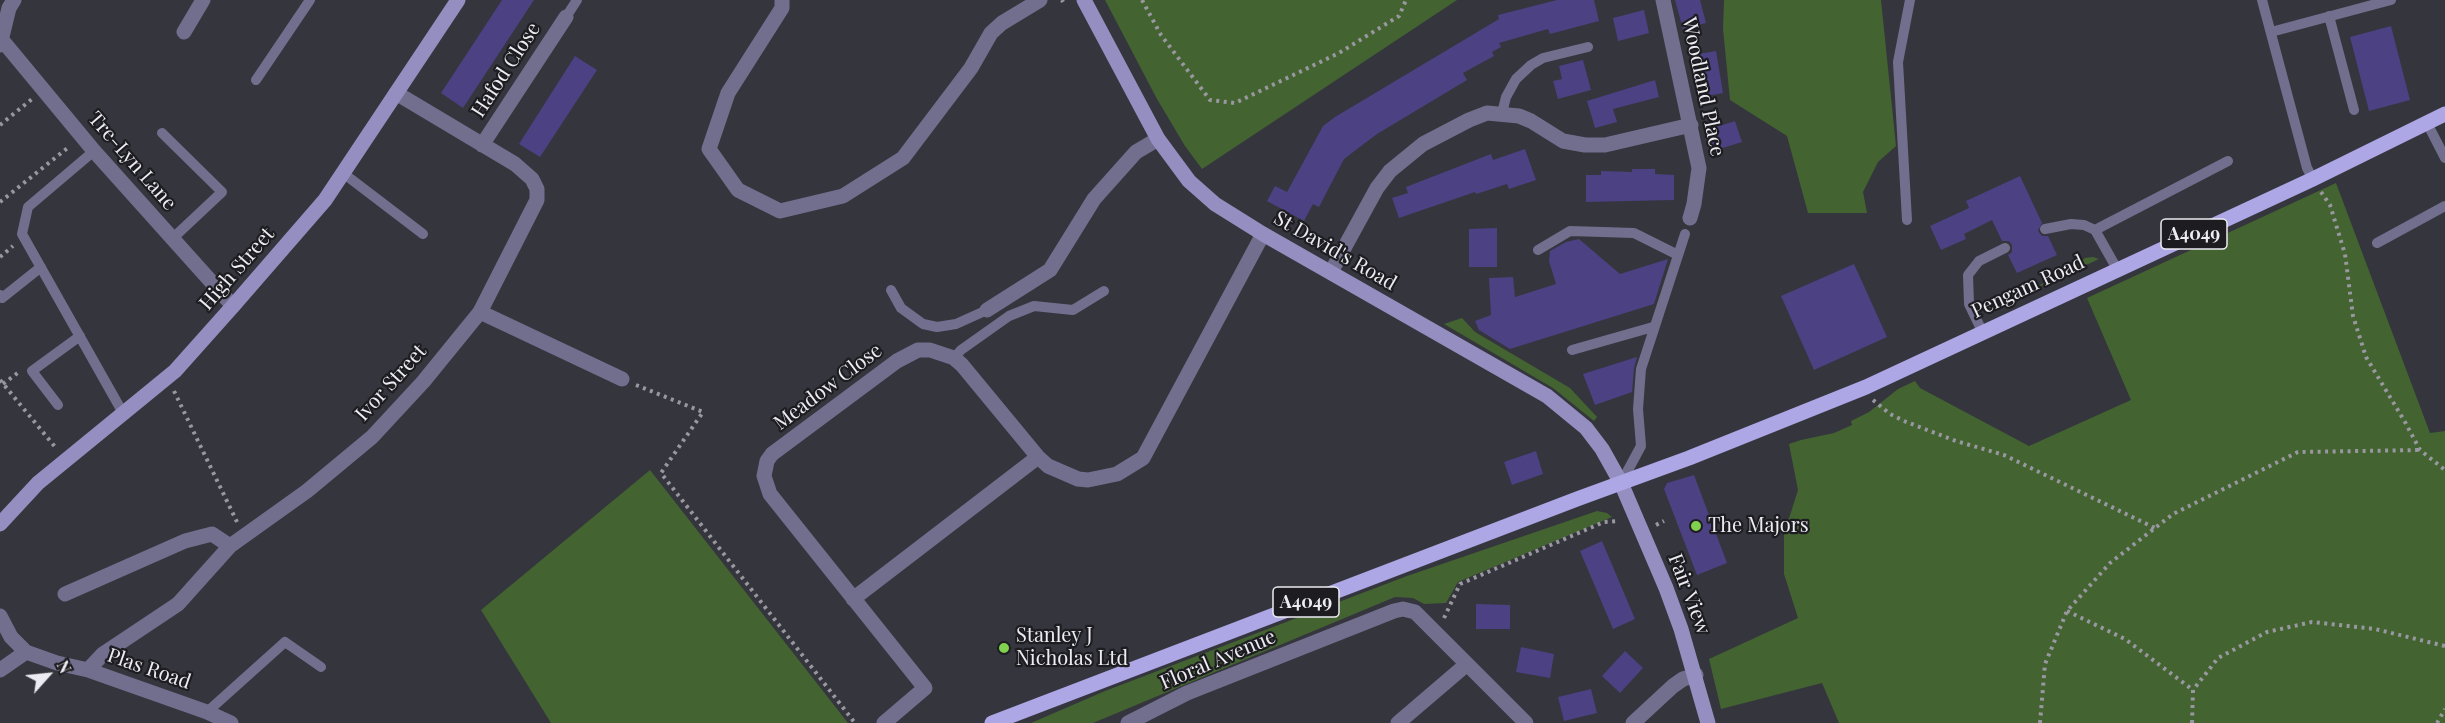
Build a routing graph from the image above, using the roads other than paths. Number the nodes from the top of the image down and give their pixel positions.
1 (14, 0) edge
2 (203, 0) edge
3 (310, 0) edge
4 (458, 0) edge
5 (577, 0) edge
6 (782, 0) edge
7 (1040, 0) edge
8 (1084, 0) edge
9 (1663, 0) edge
10 (1910, 0) edge
11 (2262, 0) edge
12 (2342, 0) edge
13 (2391, 0) edge
14 (2345, 12) junction
15 (2329, 16) junction
16 (566, 17) joint
17 (184, 32) dead end
18 (2271, 32) junction
19 (1, 43) edge
20 (1588, 47) dead end
21 (256, 80) dead end
22 (396, 93) junction
23 (2354, 110) dead end
24 (1503, 113) junction
25 (2445, 114) edge
26 (2427, 123) junction
27 (1691, 125) junction
28 (162, 133) dead end
29 (1158, 139) junction
30 (482, 145) junction
31 (94, 151) junction
32 (2445, 158) edge
33 (2228, 161) dead end
34 (343, 173) junction
35 (2313, 179) junction
36 (2445, 206) edge
37 (1690, 218) dead end
38 (1906, 220) dead end
39 (2044, 229) dead end
40 (2095, 230) junction
41 (423, 234) dead end
42 (1263, 234) junction
43 (1685, 234) dead end
44 (173, 238) junction
45 (2377, 243) dead end
46 (2005, 248) dead end
47 (1538, 250) dead end
48 (1678, 255) junction
49 (41, 267) junction
50 (2117, 269) junction
51 (1330, 272) junction
52 (891, 290) dead end
53 (1104, 291) dead end
54 (0, 295) edge
55 (233, 306) junction
56 (987, 310) joint
57 (480, 312) junction
58 (1653, 327) junction
59 (1982, 331) junction
60 (80, 336) junction
61 (1572, 350) dead end
62 (954, 358) junction
63 (622, 379) road end
64 (58, 405) dead end
65 (123, 413) junction
66 (1038, 457) junction
67 (1621, 483) junction
68 (0, 524) edge
69 (230, 546) junction
70 (65, 594) dead end
71 (853, 599) junction
72 (0, 616) edge
73 (26, 652) junction
74 (1467, 664) junction
75 (321, 667) dead end
76 (0, 670) edge
77 (88, 670) junction
78 (1696, 675) junction
79 (207, 712) junction
80 (231, 723) edge
81 (884, 723) edge
82 (992, 723) edge
83 (1128, 723) edge
84 (1398, 723) edge
85 (1526, 723) edge
86 (1633, 723) edge
87 (1708, 723) edge

1 - 19 street, Tre-Lyn Lane
2 - 17 street
3 - 21 lane
4 - 22 main road, High Street
5 - 16 lane
6 - 7 street
8 - 29 main road, St David's Road
9 - 27 street, Woodland Place
10 - 38 lane
11 - 18 lane
12 - 14 lane
13 - 14 lane
14 - 15 lane
15 - 18 lane
15 - 23 lane
16 - 30 street, Hafod Close
18 - 35 lane
19 - 31 street, Tre-Lyn Lane
20 - 24 lane
22 - 30 street, Ivor Street
22 - 34 main road, High Street
24 - 27 street
24 - 51 street
25 - 26 main road, Pengam Road / A4049
26 - 32 lane
26 - 35 main road, Pengam Road / A4049
27 - 37 street, Woodland Place
28 - 44 lane
29 - 42 main road, St David's Road
29 - 56 street
30 - 57 street, Ivor Street
31 - 44 street, Tre-Lyn Lane
31 - 49 lane
33 - 40 lane
34 - 41 lane
34 - 55 main road, High Street
35 - 50 main road, Pengam Road / A4049
36 - 45 lane
39 - 40 lane
40 - 50 lane
42 - 51 main road, St David's Road
42 - 66 street
43 - 48 lane
44 - 55 street, Tre-Lyn Lane
46 - 59 lane
47 - 48 lane
48 - 58 lane
49 - 54 lane
49 - 60 lane
50 - 59 main road, Pengam Road / A4049
51 - 67 main road, St David's Road
52 - 56 lane
53 - 62 lane
55 - 65 main road, High Street
57 - 63 street
57 - 69 street, Ivor Street
58 - 61 lane
58 - 67 lane
59 - 67 main road, Pengam Road / A4049
60 - 64 lane
60 - 65 lane
62 - 66 street
62 - 71 street, Meadow Close
65 - 68 main road, High Street
66 - 71 street
67 - 78 main road, Fair View
67 - 82 main road, A4049
69 - 70 street
69 - 77 street, Ivor Street
71 - 81 street, Meadow Close
72 - 73 street
73 - 76 street
73 - 77 street, Plas Road
74 - 83 street, Floral Avenue
74 - 84 street
74 - 85 street, Floral Avenue
75 - 79 lane
77 - 79 street, Plas Road
78 - 86 street
78 - 87 main road, Fair View
79 - 80 street, Plas Road

